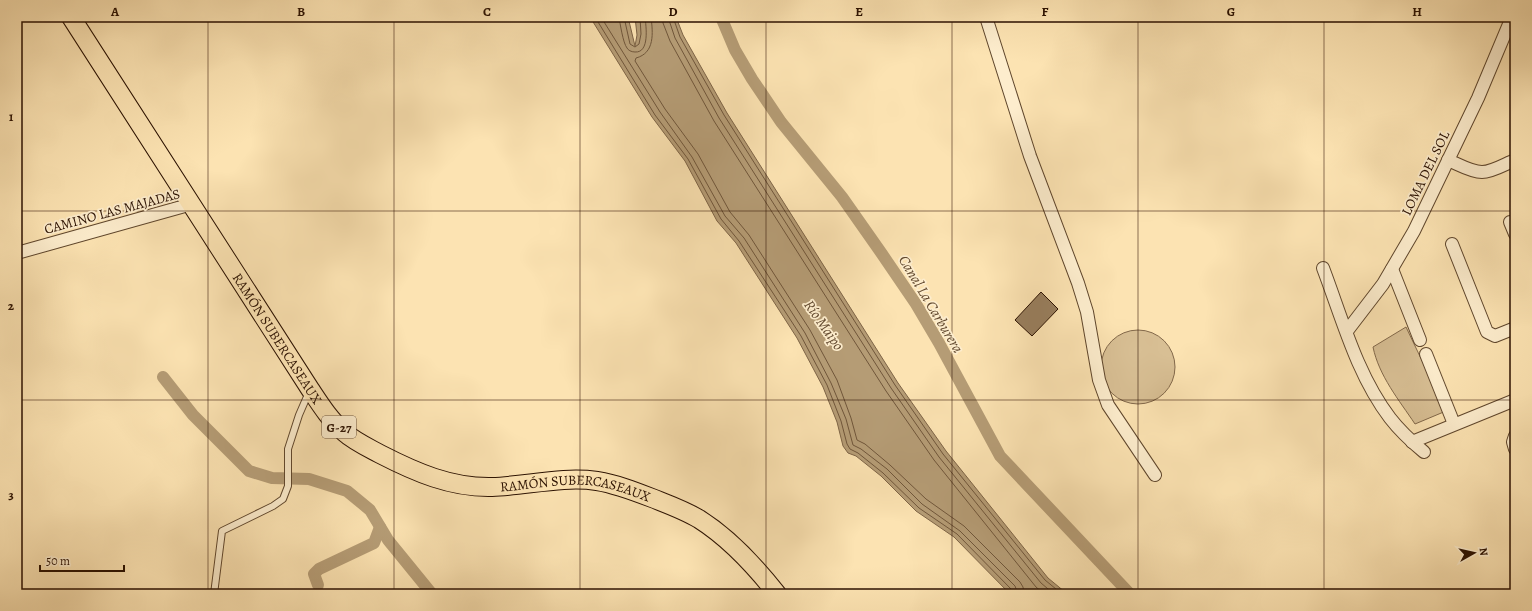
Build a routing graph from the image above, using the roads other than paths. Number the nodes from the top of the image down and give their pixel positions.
1 (71, 17) edge
2 (986, 17) edge
3 (1512, 17) edge
4 (1448, 160) junction
5 (1515, 160) edge
6 (192, 204) junction
7 (1510, 222) dead end
8 (1515, 234) edge
9 (1452, 244) dead end
10 (17, 253) edge
11 (1323, 268) dead end
12 (1392, 269) junction
13 (1515, 328) edge
14 (1347, 331) junction
15 (1420, 340) dead end
16 (1426, 354) dead end
17 (310, 389) junction
18 (1515, 400) edge
19 (1454, 424) junction
20 (1515, 436) edge
21 (1412, 442) junction
22 (1515, 449) edge
23 (1424, 452) dead end
24 (1155, 475) dead end
25 (214, 594) edge
26 (777, 594) edge

1 - 6 main road, RAMÓN SUBERCASEAUX / G-27
2 - 24 street
3 - 4 street, LOMA DEL SOL
4 - 5 street
4 - 12 street, LOMA DEL SOL
6 - 10 street, CAMINO LAS MAJADAS
6 - 17 main road, RAMÓN SUBERCASEAUX / G-27
7 - 8 street
9 - 13 street
11 - 14 street
12 - 14 street, LOMA DEL SOL
12 - 15 street
14 - 21 street
16 - 19 street
17 - 25 lane
17 - 26 main road, RAMÓN SUBERCASEAUX / G-27
18 - 19 street
19 - 21 street
20 - 22 street
21 - 23 street

